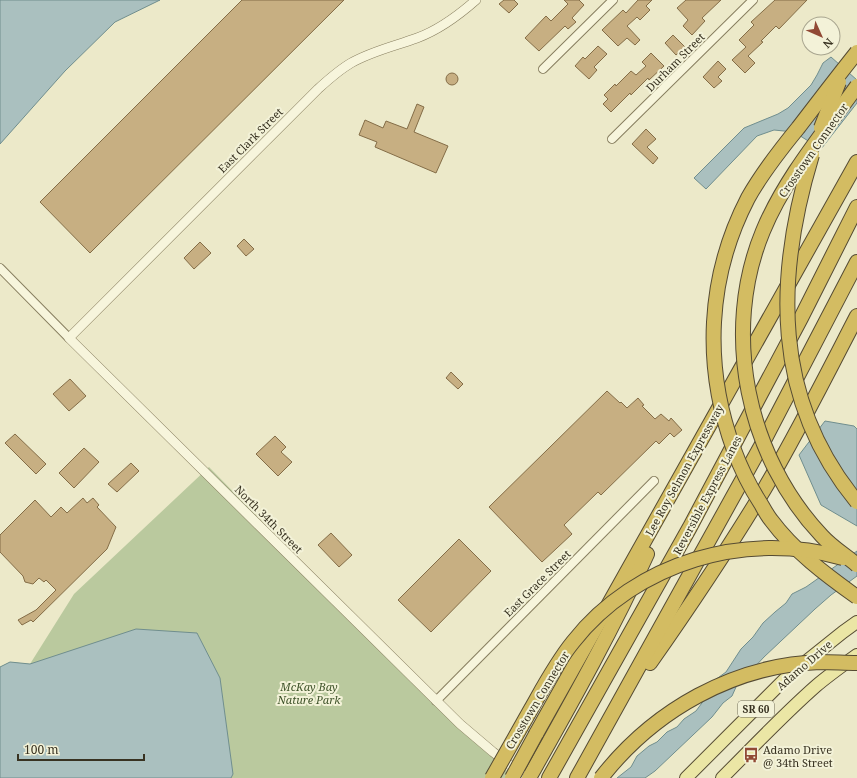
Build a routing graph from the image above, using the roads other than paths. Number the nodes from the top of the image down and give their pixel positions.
1 (475, 0) edge
2 (613, 0) edge
3 (753, 0) edge
4 (857, 44) edge
5 (857, 52) edge
6 (543, 69) dead end
7 (857, 86) edge
8 (612, 139) dead end
9 (857, 162) edge
10 (857, 207) edge
11 (857, 262) edge
12 (0, 268) edge
13 (857, 316) edge
14 (69, 338) junction
15 (654, 481) dead end
16 (672, 493) junction
17 (857, 502) edge
18 (857, 563) edge
19 (857, 597) edge
20 (857, 622) edge
21 (857, 655) edge
22 (857, 663) edge
23 (436, 701) junction
24 (614, 712) junction
25 (690, 774) edge
26 (577, 777) edge
27 (492, 778) edge
28 (512, 778) edge
29 (528, 778) edge
30 (549, 778) edge
31 (601, 778) edge
32 (722, 778) edge

1 - 14 street, East Clark Street
2 - 6 street
3 - 8 street, Durham Street
4 - 17 highway, bridge
5 - 19 highway, bridge
7 - 18 highway, Crosstown Connector, bridge
9 - 16 highway, Lee Roy Selmon Expressway
10 - 30 highway, Reversible Express Lanes, bridge
11 - 24 highway
12 - 14 street, North 34th Street
13 - 24 highway
14 - 23 street, North 34th Street
15 - 23 street, East Grace Street
16 - 28 highway, Lee Roy Selmon Expressway, bridge
16 - 29 highway
18 - 27 highway, Crosstown Connector, bridge
20 - 25 main road, Adamo Drive / SR 60
21 - 32 main road, SR 60
22 - 31 highway, bridge
23 - 29 street, North 34th Street
24 - 26 highway

